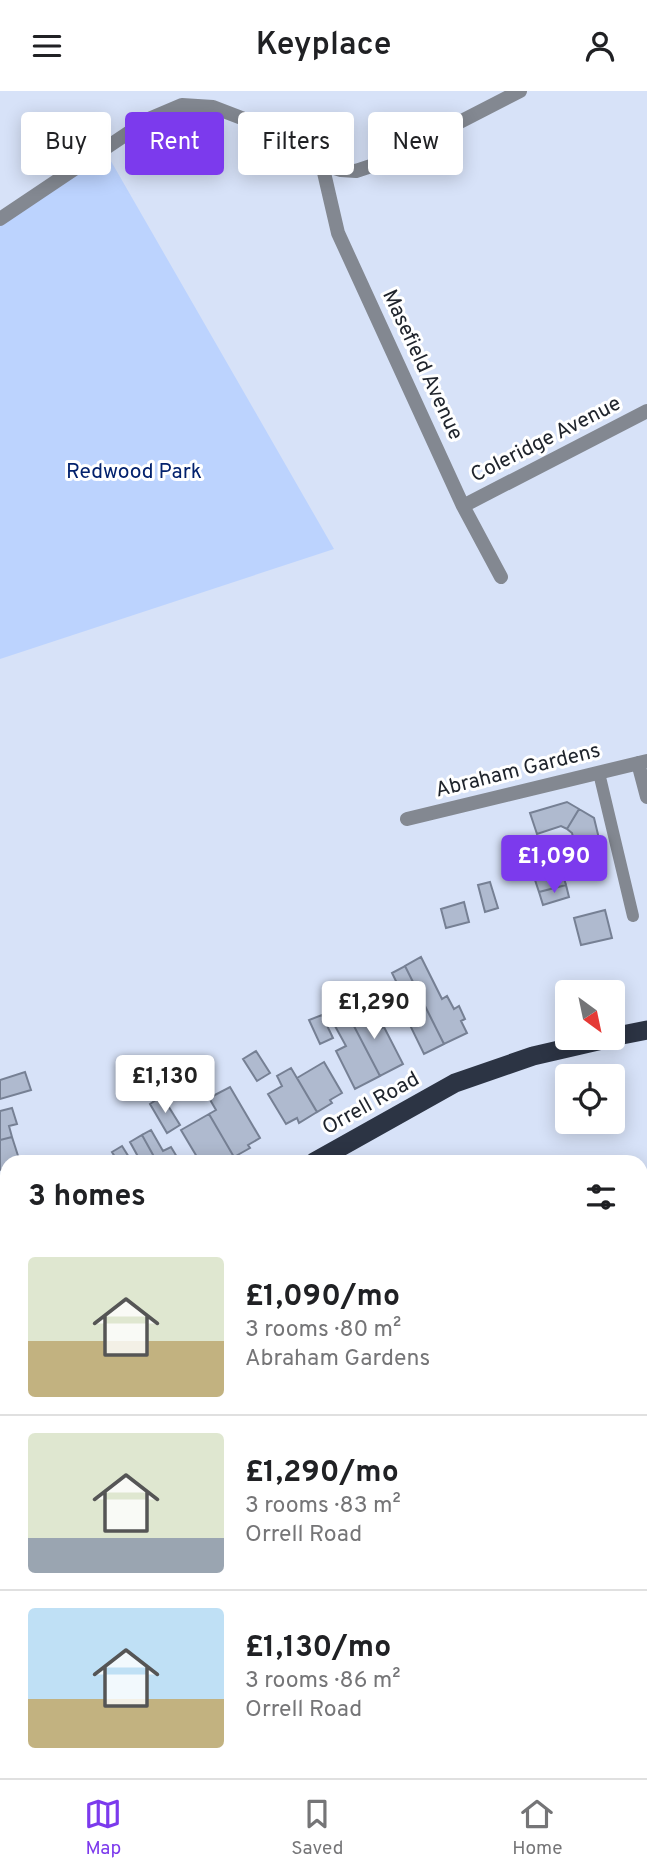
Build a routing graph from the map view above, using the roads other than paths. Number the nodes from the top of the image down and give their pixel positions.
1 (520, 91) edge
2 (238, 117) edge
3 (354, 171) edge
4 (325, 175) edge
5 (0, 219) edge
6 (647, 411) edge
7 (463, 506) junction
8 (501, 577) dead end
9 (643, 762) edge
10 (599, 773) junction
11 (647, 797) edge
12 (407, 820) dead end
13 (633, 916) dead end
14 (647, 1030) edge
15 (625, 1035) edge
16 (559, 1050) edge
17 (326, 1155) edge

1 - 3 street
2 - 5 street
4 - 7 street, Masefield Avenue
6 - 7 street, Coleridge Avenue
7 - 8 street, Masefield Avenue
9 - 10 street, Abraham Gardens
9 - 11 street, Abraham Gardens
10 - 12 street, Abraham Gardens
10 - 13 lane
14 - 15 highway, Orrell Road
16 - 17 highway, Orrell Road

